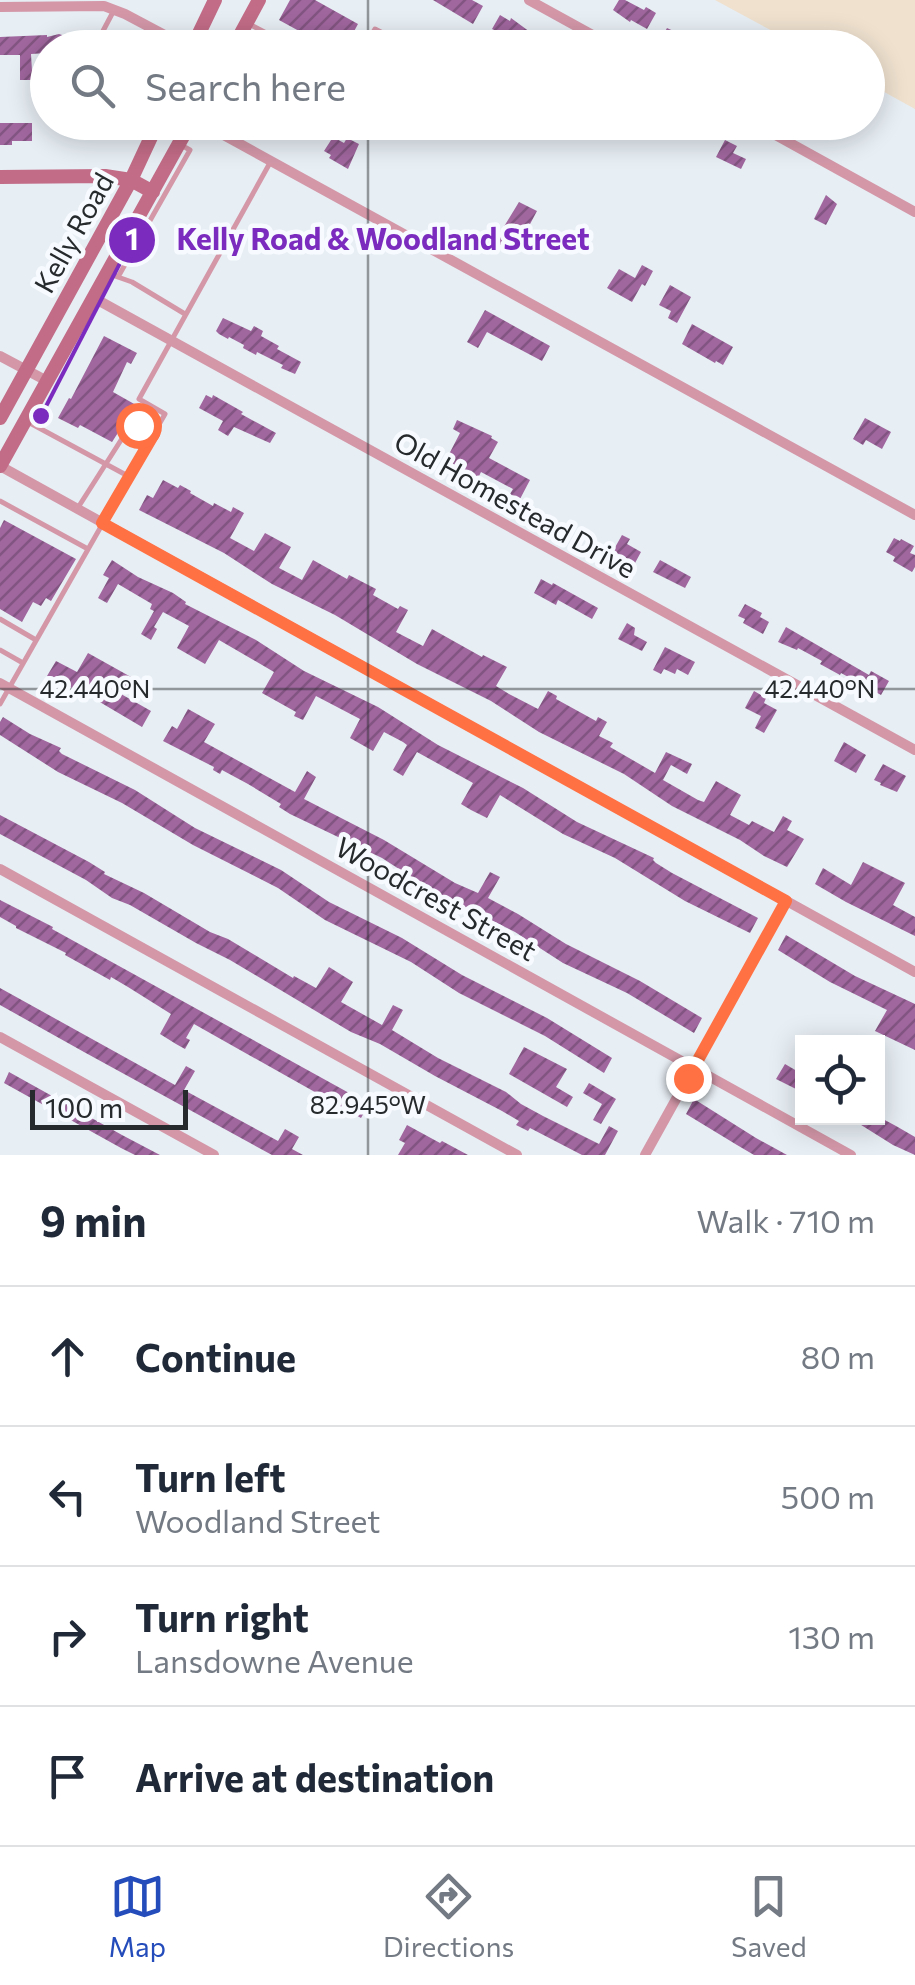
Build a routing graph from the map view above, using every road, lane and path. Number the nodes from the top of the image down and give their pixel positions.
1 (215, 0) edge
2 (259, 0) edge
3 (529, 0) edge
4 (0, 7) edge
5 (114, 9) junction
6 (246, 22) junction
7 (103, 30) edge
8 (155, 30) edge
9 (200, 30) edge
10 (242, 30) edge
11 (261, 30) edge
12 (583, 30) edge
13 (150, 140) edge
14 (181, 140) edge
15 (232, 140) edge
16 (785, 140) edge
17 (179, 144) junction
18 (271, 162) junction
19 (0, 177) edge
20 (131, 180) junction
21 (152, 192) junction
22 (915, 212) edge
23 (112, 276) junction
24 (94, 298) junction
25 (185, 314) junction
26 (170, 340) junction
27 (0, 356) edge
28 (27, 369) junction
29 (48, 381) junction
30 (0, 418) edge
31 (25, 421) junction
32 (154, 434) junction
33 (106, 464) junction
34 (0, 466) edge
35 (129, 477) junction
36 (0, 501) edge
37 (77, 509) junction
38 (915, 515) edge
39 (102, 523) junction
40 (88, 549) junction
41 (0, 619) edge
42 (36, 640) junction
43 (0, 650) edge
44 (23, 663) junction
45 (4, 685) edge
46 (0, 704) edge
47 (915, 750) edge
48 (0, 869) edge
49 (786, 901) junction
50 (915, 972) edge
51 (2, 1044) edge
52 (693, 1068) junction
53 (214, 1155) edge
54 (517, 1155) edge
55 (645, 1155) edge
56 (851, 1155) edge

1 - 9 street
2 - 6 street
3 - 12 street
4 - 5 street
5 - 7 lane
5 - 8 street
6 - 10 street
6 - 11 lane
13 - 20 street, Kelly Road
14 - 17 street, Kelly Road
15 - 18 street
16 - 22 street
17 - 21 street, Kelly Road
17 - 23 lane
18 - 25 lane
18 - 38 street
19 - 20 street
20 - 21 street
20 - 28 street, Kelly Road
21 - 23 street, Kelly Road
23 - 24 street, Kelly Road
23 - 25 lane
24 - 26 street, Old Homestead Drive
24 - 29 street, Kelly Road
25 - 26 lane
26 - 32 lane
26 - 47 street, Old Homestead Drive
27 - 28 street
28 - 29 street
28 - 30 street, Kelly Road
29 - 31 street, Kelly Road
31 - 33 lane
31 - 34 street, Kelly Road
32 - 33 lane
32 - 35 lane
33 - 35 lane
33 - 37 lane
34 - 37 street
35 - 39 lane
36 - 40 lane
37 - 39 street
39 - 40 lane
39 - 49 street
40 - 42 lane
41 - 42 lane
42 - 44 lane
43 - 44 lane
44 - 45 lane
45 - 46 lane
45 - 52 street, Woodcrest Street
48 - 54 street
49 - 50 street
49 - 52 street
51 - 53 street
52 - 55 street
52 - 56 street, Woodcrest Street

